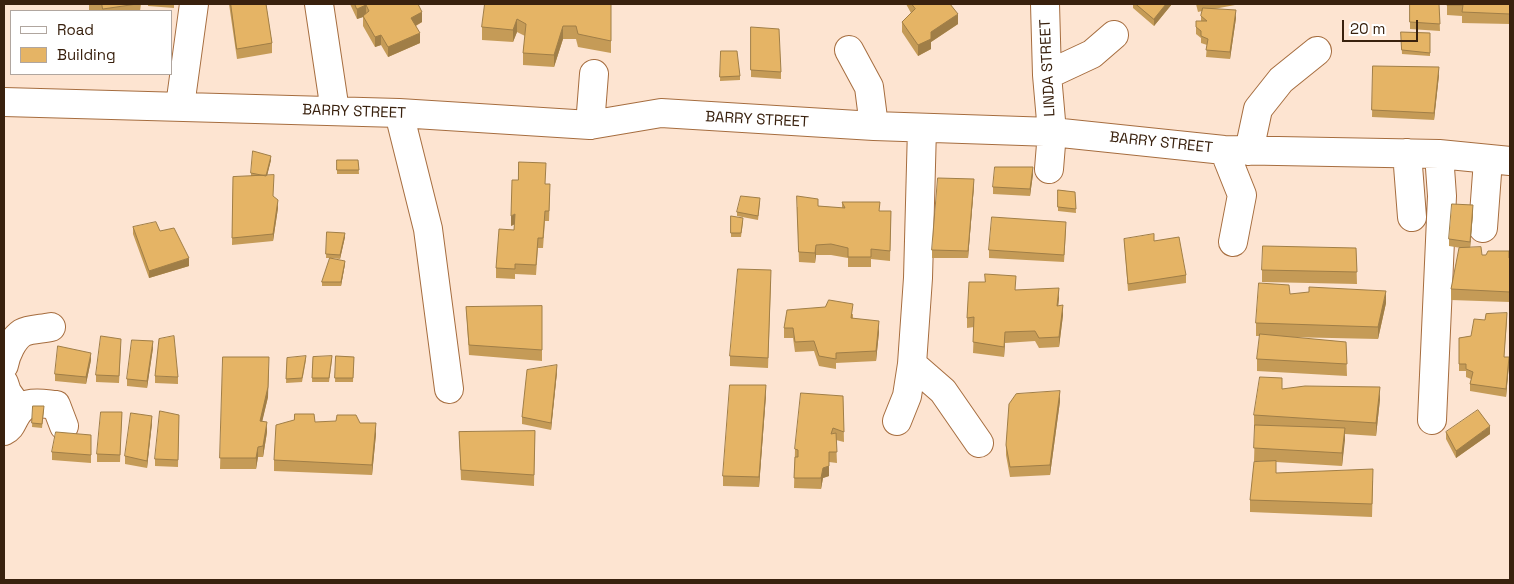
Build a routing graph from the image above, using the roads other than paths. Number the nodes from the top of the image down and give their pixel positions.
1 (194, 4) edge
2 (319, 4) edge
3 (1045, 4) edge
4 (1114, 35) dead end
5 (849, 50) dead end
6 (1318, 51) dead end
7 (594, 74) dead end
8 (1047, 75) junction
9 (4, 102) edge
10 (180, 106) junction
11 (335, 111) junction
12 (400, 112) junction
13 (590, 125) junction
14 (874, 126) junction
15 (922, 128) junction
16 (1052, 132) junction
17 (1236, 150) junction
18 (1407, 154) junction
19 (1439, 154) junction
20 (1499, 161) edge
21 (1049, 169) dead end
22 (1412, 217) dead end
23 (1483, 228) dead end
24 (1233, 242) dead end
25 (51, 327) dead end
26 (4, 364) edge
27 (912, 364) junction
28 (4, 383) edge
29 (448, 389) dead end
30 (12, 420) edge
31 (1432, 420) dead end
32 (897, 421) dead end
33 (64, 426) dead end
34 (979, 443) dead end

1 - 10 street
2 - 11 street
3 - 8 street, LINDA STREET
4 - 8 street
5 - 14 street
6 - 17 street
7 - 13 street
8 - 16 street, LINDA STREET
9 - 10 street, BARRY STREET
10 - 11 street, BARRY STREET
11 - 12 street, BARRY STREET
12 - 13 street, BARRY STREET
12 - 29 street
13 - 14 street, BARRY STREET
14 - 15 street, BARRY STREET
15 - 16 street, BARRY STREET
15 - 27 street
16 - 17 street, BARRY STREET
16 - 21 street, LINDA STREET
17 - 18 street, BARRY STREET
17 - 24 street
18 - 19 street, BARRY STREET
18 - 22 street
19 - 20 street, BARRY STREET
19 - 31 street
20 - 23 street
25 - 26 street
27 - 32 street
27 - 34 street
28 - 30 street
30 - 33 street

